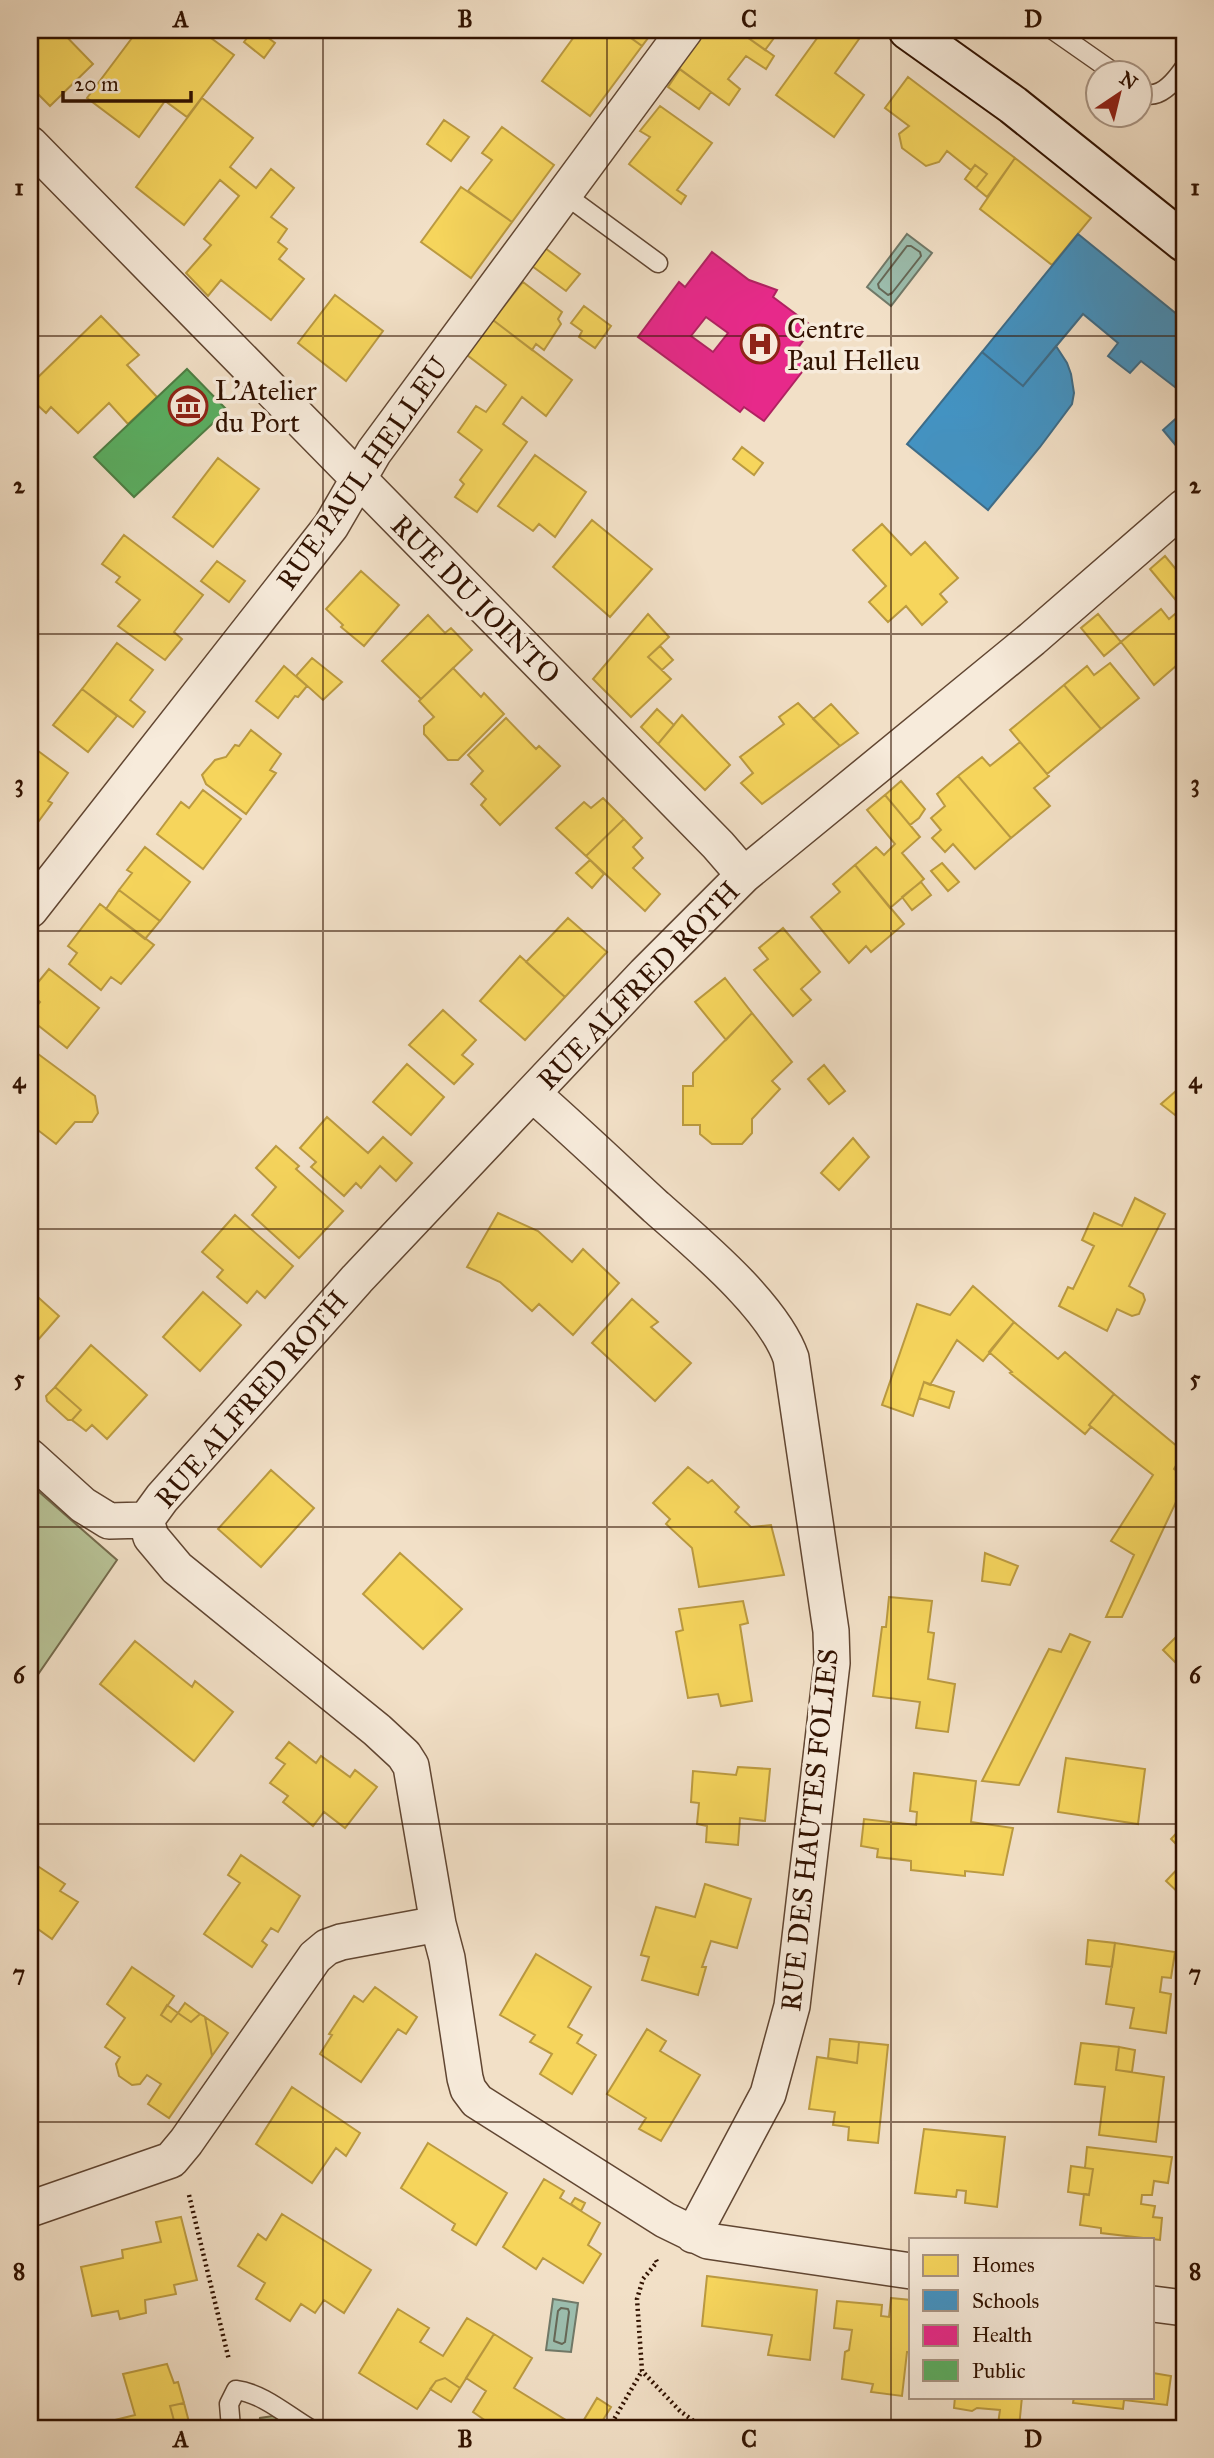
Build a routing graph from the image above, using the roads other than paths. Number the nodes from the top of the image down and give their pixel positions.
1 (685, 30) edge
2 (908, 30) edge
3 (1053, 30) edge
4 (1096, 60) edge
5 (1184, 68) edge
6 (1154, 93) edge
7 (33, 154) edge
8 (564, 194) junction
9 (1184, 242) edge
10 (658, 262) dead end
11 (358, 480) junction
12 (1184, 507) edge
13 (744, 875) junction
14 (30, 910) edge
15 (533, 1094) junction
16 (30, 1457) edge
17 (146, 1520) junction
18 (438, 1924) junction
19 (30, 2209) edge
20 (679, 2227) junction
21 (909, 2271) edge
22 (1154, 2304) edge
23 (1184, 2308) edge
24 (231, 2428) edge
25 (309, 2428) edge

1 - 8 street, RUE PAUL HELLEU
2 - 9 main road
3 - 4 lane
5 - 6 lane
7 - 11 street, RUE DU JOINTO
8 - 10 lane
8 - 11 street, RUE PAUL HELLEU
11 - 13 street, RUE DU JOINTO
11 - 14 street, RUE PAUL HELLEU
12 - 13 street, RUE ALFRED ROTH
13 - 15 street, RUE ALFRED ROTH
15 - 17 street, RUE ALFRED ROTH
15 - 20 street, RUE DES HAUTES FOLIES
16 - 17 street
17 - 18 street
18 - 19 street
18 - 20 street
20 - 21 street
22 - 23 street
24 - 25 lane

